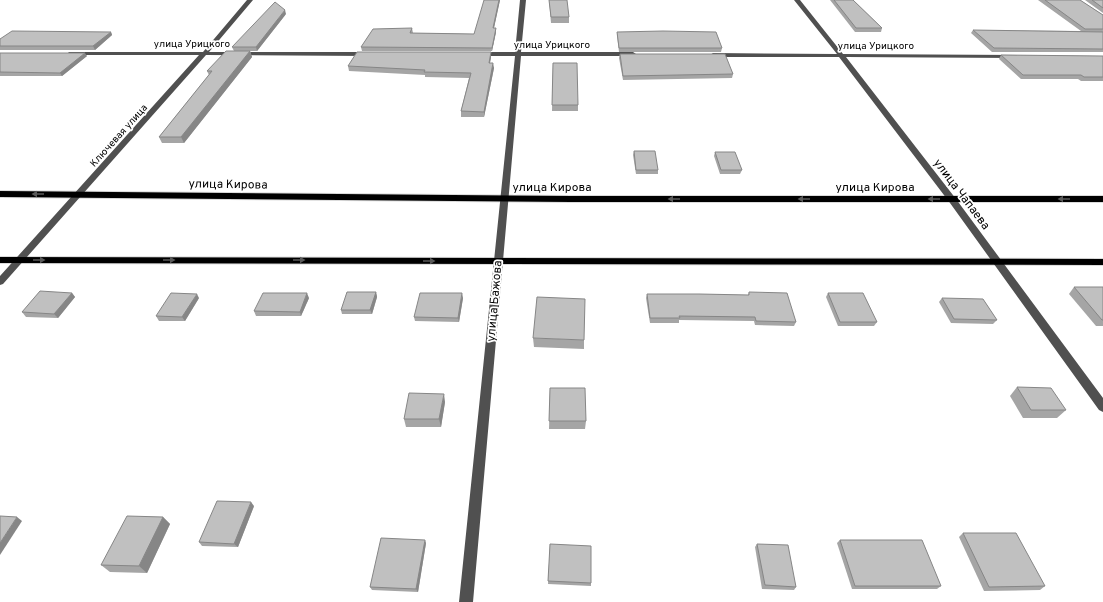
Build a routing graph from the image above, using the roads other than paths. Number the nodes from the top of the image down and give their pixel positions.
1 (250, 0) edge
2 (523, 0) edge
3 (797, 0) edge
4 (63, 53) edge
5 (206, 53) junction
6 (378, 54) edge
7 (471, 54) edge
8 (519, 54) junction
9 (637, 54) edge
10 (708, 55) edge
11 (841, 55) junction
12 (1024, 56) edge
13 (0, 194) edge
14 (76, 195) junction
15 (504, 198) junction
16 (952, 199) junction
17 (1103, 200) edge
18 (0, 260) edge
19 (20, 260) junction
20 (498, 261) junction
21 (1103, 262) edge
22 (998, 263) junction
23 (0, 282) edge
24 (1103, 407) edge
25 (466, 602) edge

1 - 5 street, Ключевая улица
2 - 8 street, улица Бажова
3 - 11 street, улица Чапаева
4 - 5 street, улица Урицкого
5 - 6 street, улица Урицкого
5 - 14 street, Ключевая улица
7 - 8 street, улица Урицкого
8 - 9 street, улица Урицкого
8 - 15 street, улица Бажова
10 - 11 street, улица Урицкого
11 - 12 street, улица Урицкого
11 - 16 street, улица Чапаева
14 -> 13 main road, улица Кирова
14 - 15 main road, улица Кирова
14 - 19 street, Ключевая улица
16 -> 15 main road, улица Кирова
15 - 20 street, улица Бажова
17 -> 16 main road, улица Кирова
16 - 22 street, улица Чапаева
18 - 19 main road
19 -> 20 main road
19 - 23 street, Ключевая улица
20 - 22 main road
20 - 25 street, улица Бажова
21 - 22 main road
22 - 24 street, улица Чапаева

